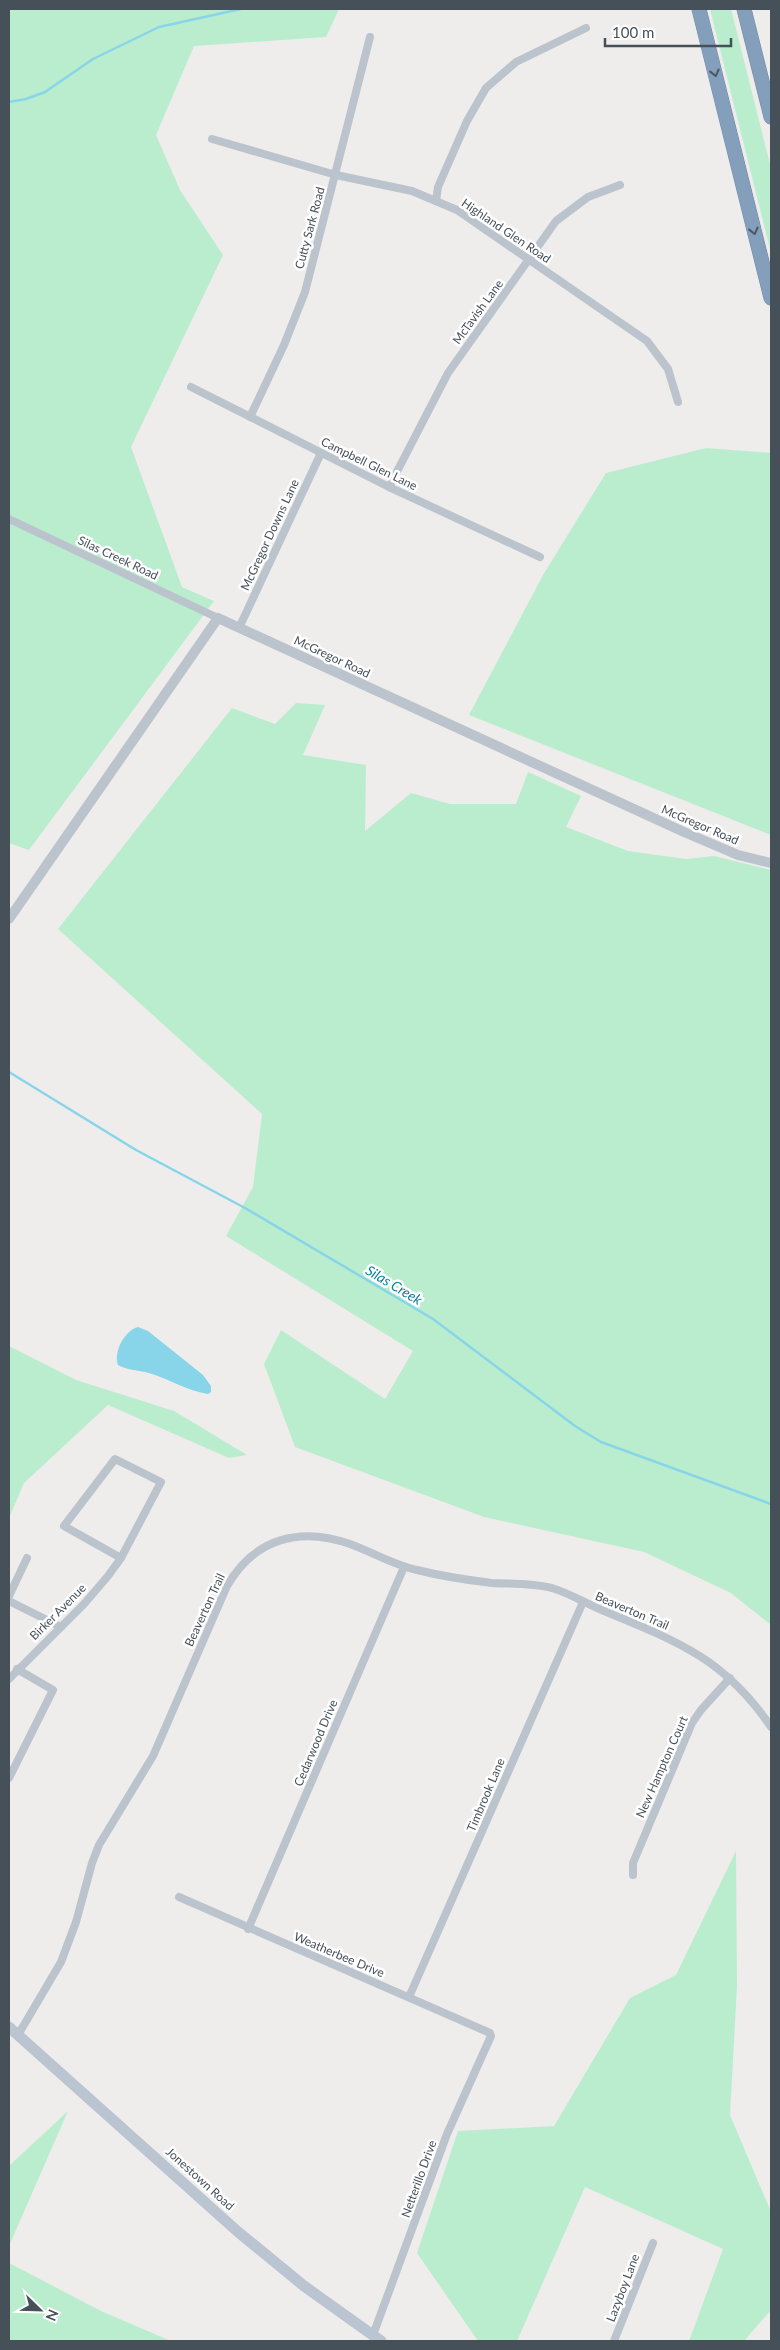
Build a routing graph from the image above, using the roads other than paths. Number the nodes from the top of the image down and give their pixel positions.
1 (699, 9) edge
2 (744, 9) edge
3 (586, 28) dead end
4 (370, 37) dead end
5 (771, 117) edge
6 (212, 139) dead end
7 (336, 174) junction
8 (620, 184) dead end
9 (436, 200) junction
10 (530, 260) junction
11 (771, 298) edge
12 (191, 387) dead end
13 (678, 402) dead end
14 (250, 417) junction
15 (321, 452) junction
16 (389, 487) junction
17 (9, 519) edge
18 (540, 557) dead end
19 (218, 618) junction
20 (239, 628) junction
21 (771, 863) edge
22 (9, 919) edge
23 (27, 1558) dead end
24 (121, 1558) junction
25 (404, 1567) junction
26 (9, 1596) edge
27 (9, 1601) edge
28 (583, 1602) junction
29 (61, 1628) junction
30 (17, 1669) junction
31 (730, 1678) junction
32 (9, 1679) edge
33 (771, 1727) edge
34 (9, 1778) edge
35 (632, 1875) dead end
36 (179, 1897) dead end
37 (248, 1929) junction
38 (409, 1997) junction
39 (9, 2027) edge
40 (490, 2033) joint
41 (18, 2035) junction
42 (652, 2243) dead end
43 (377, 2338) edge
44 (614, 2341) edge

1 -> 11 highway
2 - 5 highway
3 - 9 street
4 - 7 street, Cutty Sark Road
6 - 7 street, Highland Glen Road
7 - 9 street, Highland Glen Road
7 - 14 street, Cutty Sark Road
8 - 10 street, McTavish Lane
9 - 10 street, Highland Glen Road
10 - 13 street, Highland Glen Road
10 - 16 street, McTavish Lane
12 - 14 street, Campbell Glen Lane
14 - 15 street, Campbell Glen Lane
15 - 16 street, Campbell Glen Lane
15 - 20 street, McGregor Downs Lane
16 - 18 street, Campbell Glen Lane
17 - 19 street, Silas Creek Road
19 - 20 street, McGregor Road
19 - 22 street
20 - 21 street, McGregor Road
23 - 26 street
24 - 24 street, Birker Avenue
24 - 29 street, Birker Avenue
25 - 28 street, Beaverton Trail
25 - 37 street, Cedarwood Drive
25 - 41 street, Beaverton Trail
27 - 29 street
28 - 31 street, Beaverton Trail
28 - 38 street, Timbrook Lane
29 - 30 street, Birker Avenue
30 - 32 street, Birker Avenue
30 - 34 street
31 - 33 street, Beaverton Trail
31 - 35 street, New Hampton Court
36 - 37 street, Weatherbee Drive
37 - 38 street, Weatherbee Drive
38 - 40 street, Weatherbee Drive
39 - 41 main road, Jonestown Road
40 - 43 street, Netterillo Drive
41 - 43 main road, Jonestown Road
42 - 44 street, Lazyboy Lane

